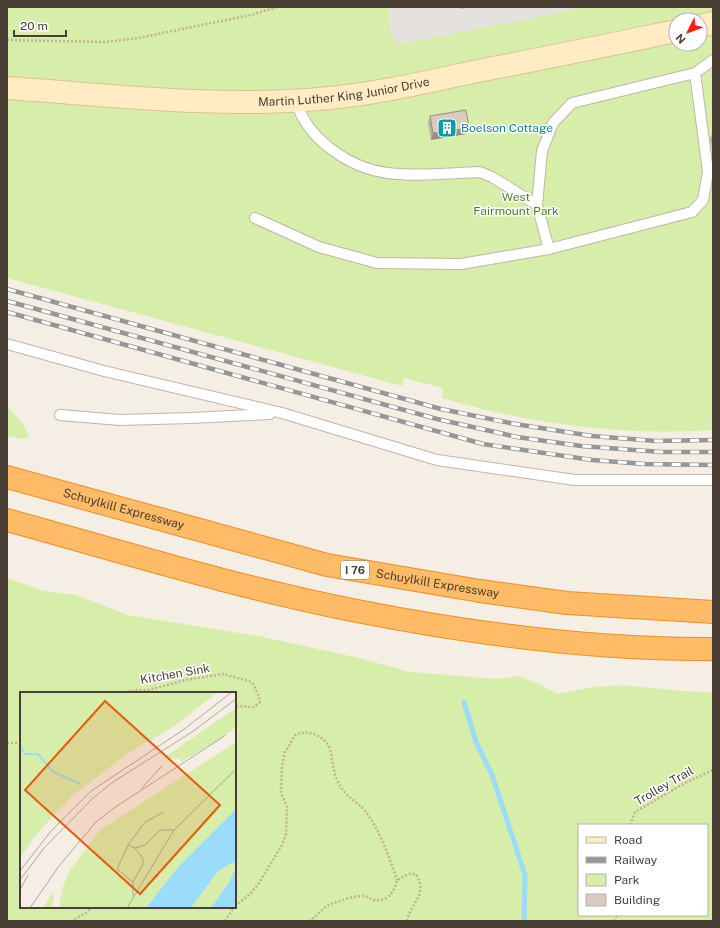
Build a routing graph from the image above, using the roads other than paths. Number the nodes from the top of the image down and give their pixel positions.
1 (668, 33) edge
2 (713, 60) edge
3 (695, 73) junction
4 (7, 88) edge
5 (296, 101) junction
6 (537, 205) junction
7 (255, 218) dead end
8 (549, 249) junction
9 (7, 344) edge
10 (282, 413) junction
11 (60, 415) dead end
12 (7, 476) edge
13 (713, 480) edge
14 (7, 520) edge
15 (713, 612) edge
16 (713, 650) edge

1 - 5 main road, Martin Luther King Junior Drive
2 - 3 lane
3 - 6 lane
3 - 8 lane
4 - 5 main road, Martin Luther King Junior Drive
5 - 6 lane
6 - 8 lane
7 - 8 lane
9 - 10 lane
10 - 11 lane
10 - 13 lane
12 - 15 highway, Schuylkill Expressway / I 76
14 - 16 highway

